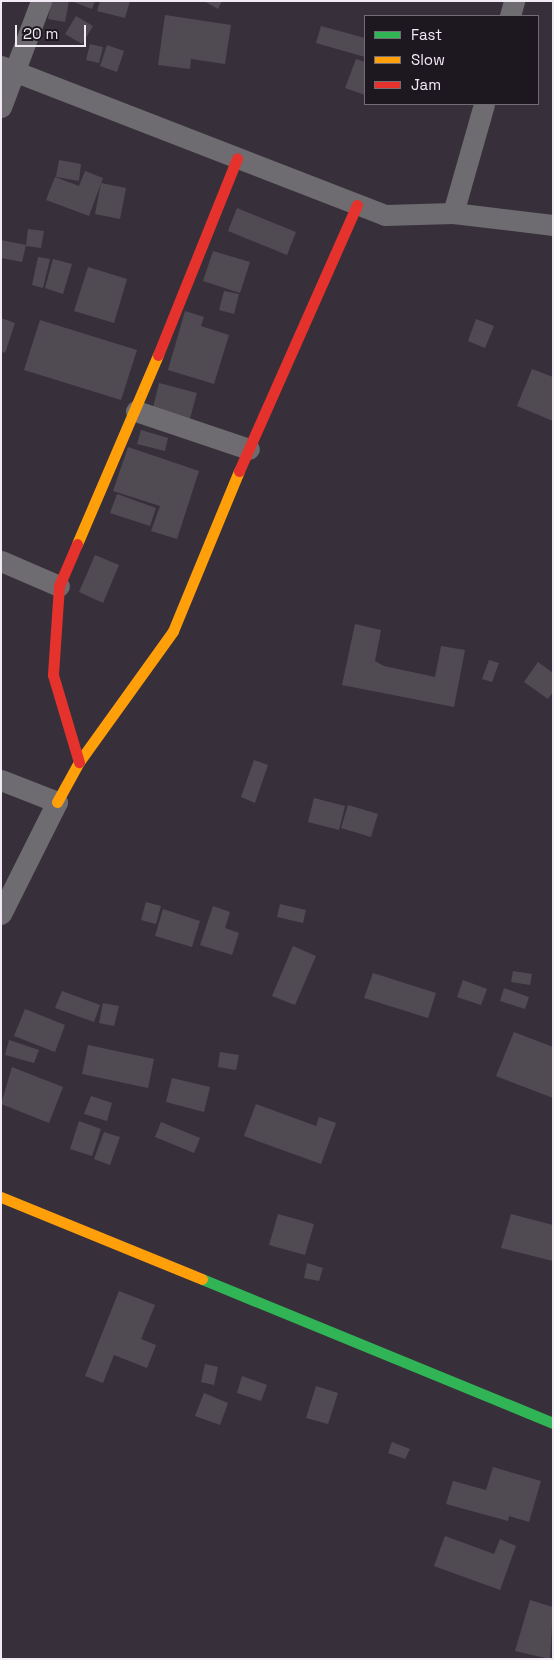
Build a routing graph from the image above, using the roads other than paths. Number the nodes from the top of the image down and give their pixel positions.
1 (41, 1) edge
2 (514, 1) edge
3 (510, 15) edge
4 (8, 68) edge
5 (484, 105) edge
6 (1, 107) edge
7 (237, 158) junction
8 (357, 205) junction
9 (453, 213) junction
10 (553, 226) edge
11 (136, 411) junction
12 (249, 449) junction
13 (1, 561) edge
14 (59, 586) junction
15 (79, 762) junction
16 (1, 780) edge
17 (57, 802) junction
18 (1, 914) edge
19 (1, 1197) edge
20 (553, 1424) edge

1 - 4 street
2 - 3 street
4 - 6 street
4 - 7 street
5 - 9 street
7 - 8 street
7 - 11 street
8 - 9 street
8 - 12 street
9 - 10 street
11 - 12 street
11 - 14 street
12 - 15 street
13 - 14 street
14 - 15 street
15 - 17 street
16 - 17 street
17 - 18 street
19 - 20 street

